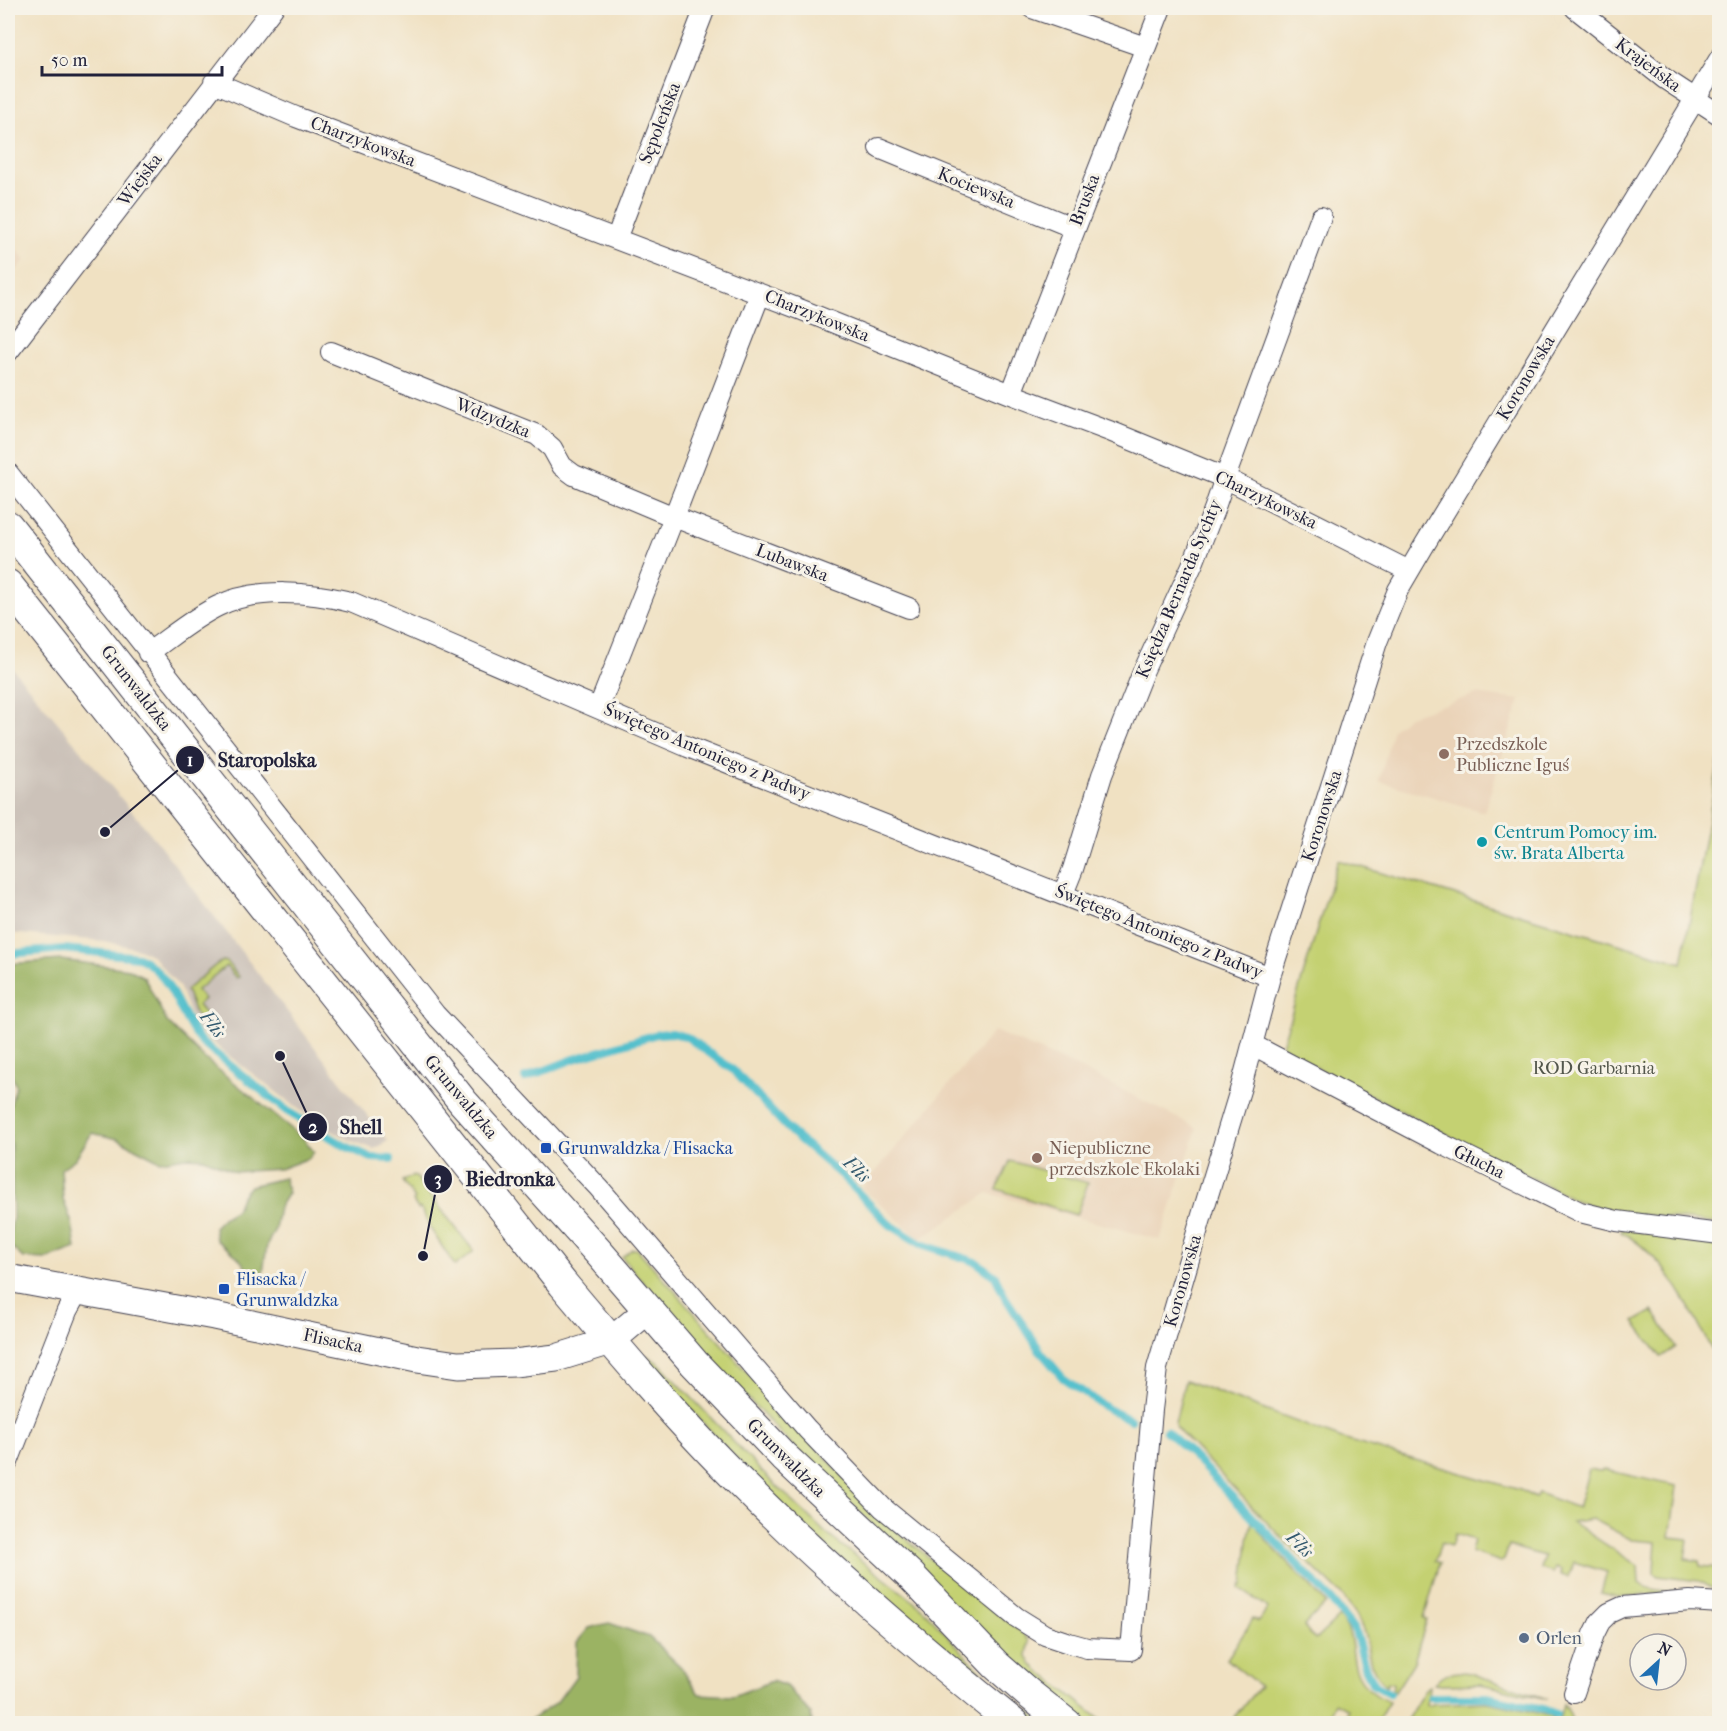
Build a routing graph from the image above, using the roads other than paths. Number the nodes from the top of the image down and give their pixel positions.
1 (273, 8) edge
2 (705, 8) edge
3 (1032, 8) edge
4 (1161, 8) edge
5 (1575, 8) edge
6 (1145, 47) junction
7 (1719, 58) edge
8 (214, 82) junction
9 (1695, 99) junction
10 (1719, 115) edge
11 (879, 148) dead end
12 (1321, 217) dead end
13 (1074, 228) junction
14 (616, 239) junction
15 (760, 294) junction
16 (8, 352) edge
17 (331, 352) dead end
18 (1011, 394) junction
19 (8, 473) edge
20 (1225, 478) junction
21 (674, 518) junction
22 (8, 526) edge
23 (1409, 571) junction
24 (8, 585) edge
25 (909, 608) dead end
26 (148, 653) junction
27 (598, 707) junction
28 (1062, 894) junction
29 (1270, 977) junction
30 (1253, 1045) junction
31 (1719, 1234) edge
32 (8, 1278) edge
33 (78, 1291) junction
34 (648, 1310) junction
35 (611, 1341) junction
36 (8, 1462) edge
37 (1719, 1603) edge
38 (1574, 1693) dead end
39 (1014, 1724) edge
40 (1066, 1724) edge

1 - 8 street, Wiejska
2 - 14 street, Sępoleńska
3 - 6 street
4 - 6 street, Bruska
5 - 9 street, Krajeńska
6 - 13 street, Bruska
7 - 9 street, Koronowska
8 - 14 street, Charzykowska
8 - 16 street, Wiejska
9 - 10 street, Krajeńska
9 - 23 street, Koronowska
11 - 13 street, Kociewska
12 - 20 street, Księdza Bernarda Sychty
13 - 18 street, Bruska
14 - 15 street, Charzykowska
15 - 18 street, Charzykowska
15 - 21 street
17 - 21 street, Wdzydzka
18 - 20 street, Charzykowska
19 - 26 street
20 - 23 street, Charzykowska
20 - 28 street, Księdza Bernarda Sychty
21 - 25 street, Lubawska
21 - 27 street
22 - 34 main road, Grunwaldzka
23 - 29 street, Koronowska
24 - 35 main road, Grunwaldzka
26 - 27 street, Świętego Antoniego z Padwy
26 - 30 street, Koronowska
27 - 28 street, Świętego Antoniego z Padwy
28 - 29 street, Świętego Antoniego z Padwy
29 - 30 street, Koronowska
30 - 31 street, Głucha
32 - 33 street, Flisacka
33 - 35 street, Flisacka
33 - 36 street
34 - 35 street, Flisacka
34 - 40 main road, Grunwaldzka
35 - 39 main road, Grunwaldzka
37 - 38 street

